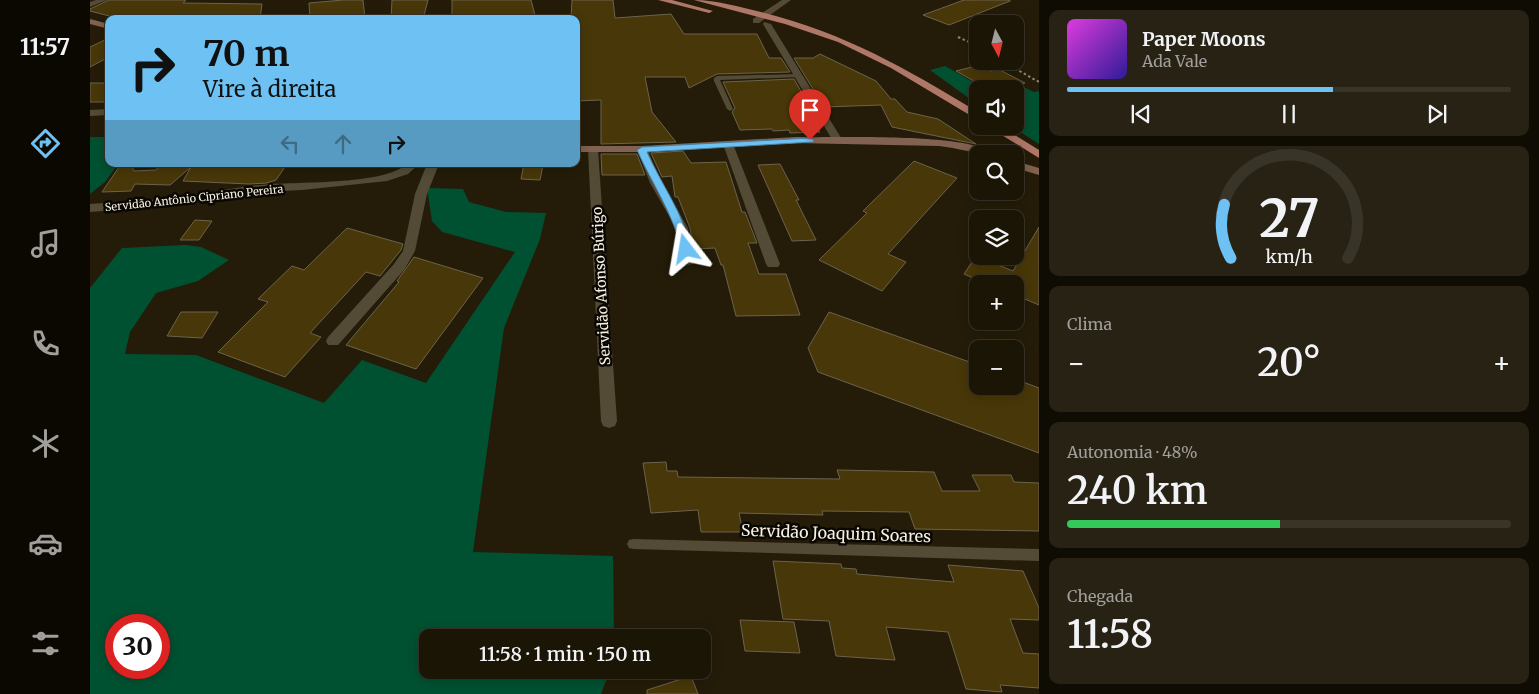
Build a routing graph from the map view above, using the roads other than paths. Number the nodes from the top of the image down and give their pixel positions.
1 (103, 0) edge
2 (662, 0) edge
3 (698, 0) edge
4 (787, 0) edge
5 (90, 5) edge
6 (766, 20) junction
7 (90, 21) edge
8 (105, 26) edge
9 (799, 76) junction
10 (730, 109) dead end
11 (105, 112) edge
12 (969, 112) edge
13 (90, 113) edge
14 (1007, 135) edge
15 (838, 141) junction
16 (728, 144) junction
17 (969, 148) edge
18 (580, 149) edge
19 (593, 150) junction
20 (642, 150) junction
21 (1039, 155) edge
22 (410, 167) edge
23 (432, 167) edge
24 (1024, 167) edge
25 (1039, 172) edge
26 (90, 208) edge
27 (688, 261) dead end
28 (773, 264) dead end
29 (333, 341) dead end
30 (609, 421) dead end
31 (633, 544) dead end
32 (1039, 555) edge

1 - 5 street
2 - 6 main road
3 - 6 main road
4 - 6 street
6 - 9 street
6 - 12 main road
7 - 8 main road
9 - 10 lane
9 - 15 street
11 - 13 street
14 - 21 main road
15 - 16 main road
15 - 17 main road
16 - 20 main road
16 - 28 street
18 - 19 main road
19 - 20 main road
19 - 30 street, Servidão Afonso Búrigo
20 - 27 street
22 - 26 street, Servidão Antônio Cipriano Pereira
23 - 29 street
24 - 25 main road
31 - 32 lane, Servidão Joaquim Soares

